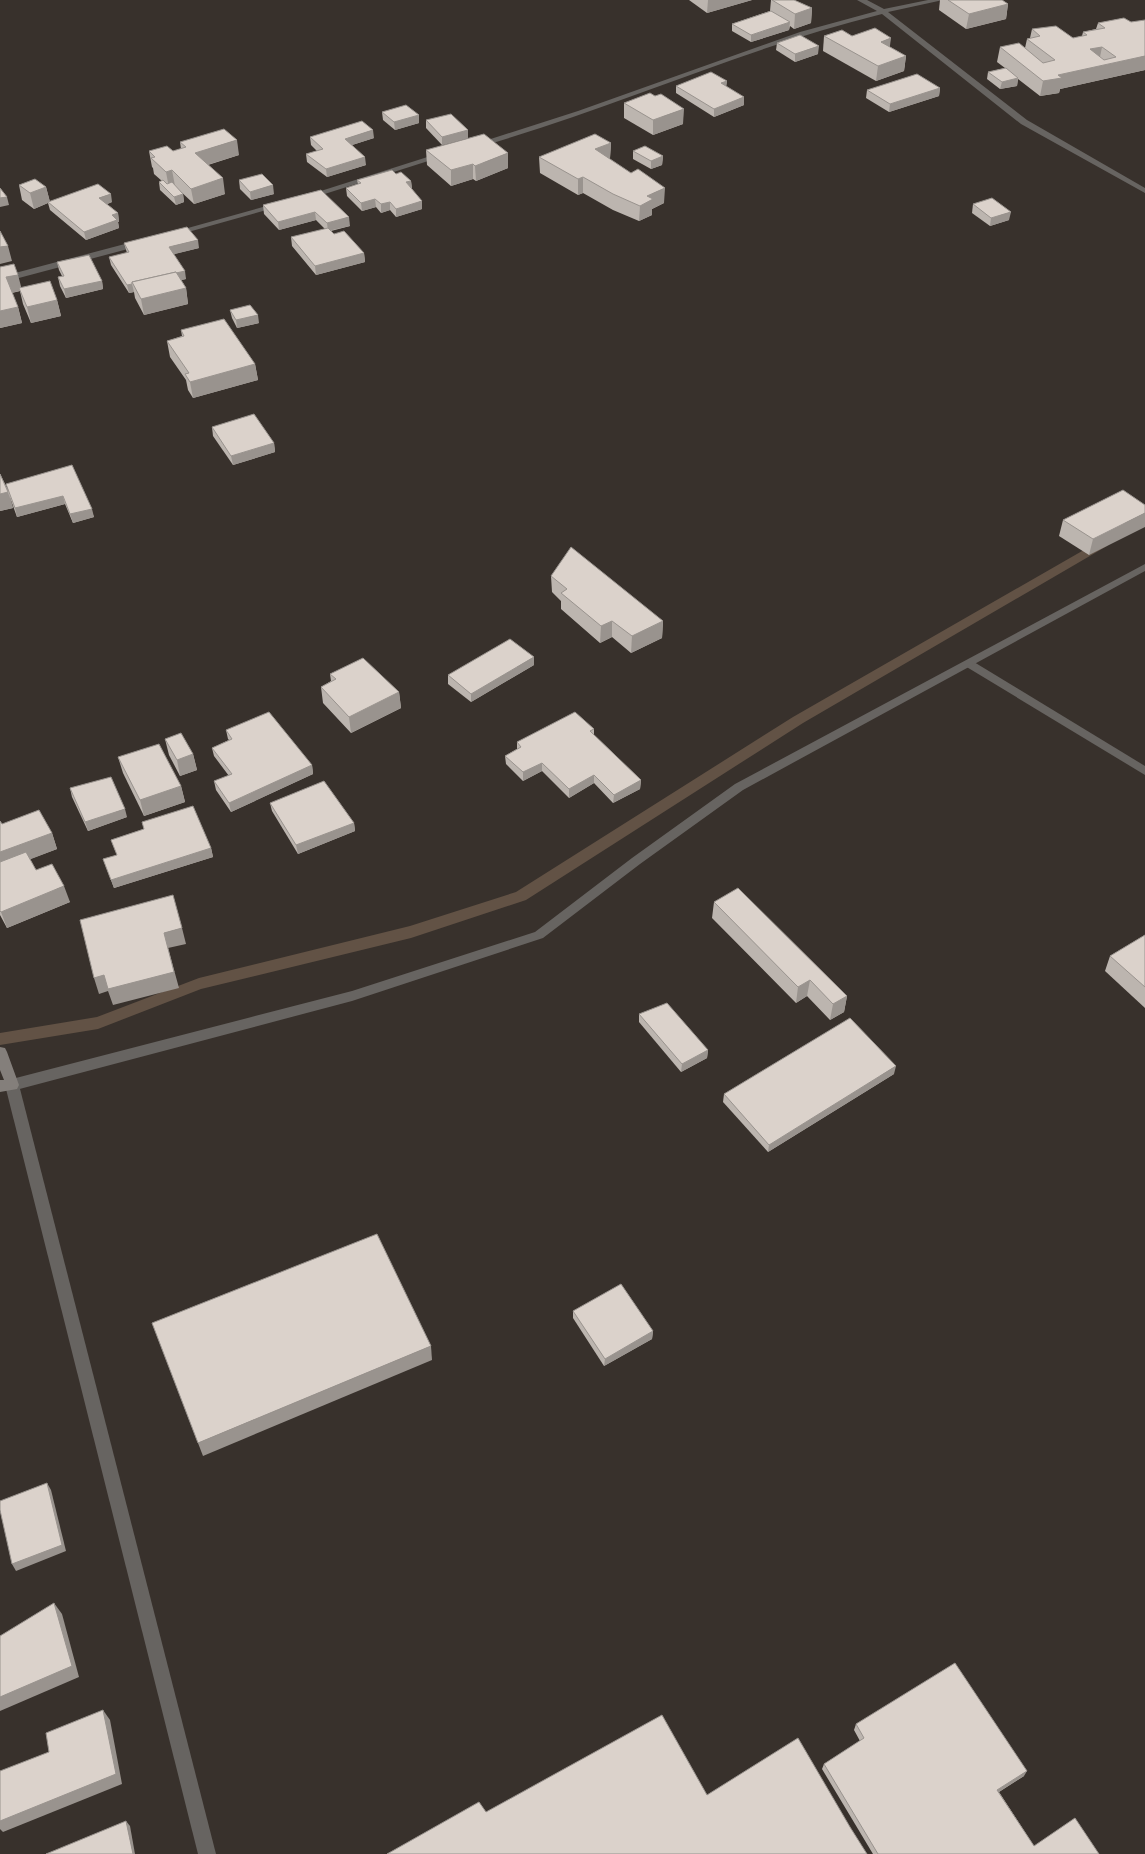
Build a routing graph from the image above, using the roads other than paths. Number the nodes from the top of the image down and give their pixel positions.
1 (861, 0) edge
2 (939, 0) edge
3 (881, 10) junction
4 (466, 148) edge
5 (456, 151) edge
6 (1145, 191) edge
7 (294, 200) edge
8 (284, 203) edge
9 (161, 237) edge
10 (152, 239) edge
11 (0, 280) edge
12 (1145, 566) edge
13 (969, 663) junction
14 (1145, 771) edge
15 (0, 1052) edge
16 (6, 1085) edge
17 (207, 1854) edge

1 - 3 street
2 - 3 street
3 - 4 street
3 - 6 street
5 - 7 street
8 - 9 street
10 - 11 street
12 - 13 street
13 - 14 street
13 - 16 street
15 - 16 main road
16 - 17 street

